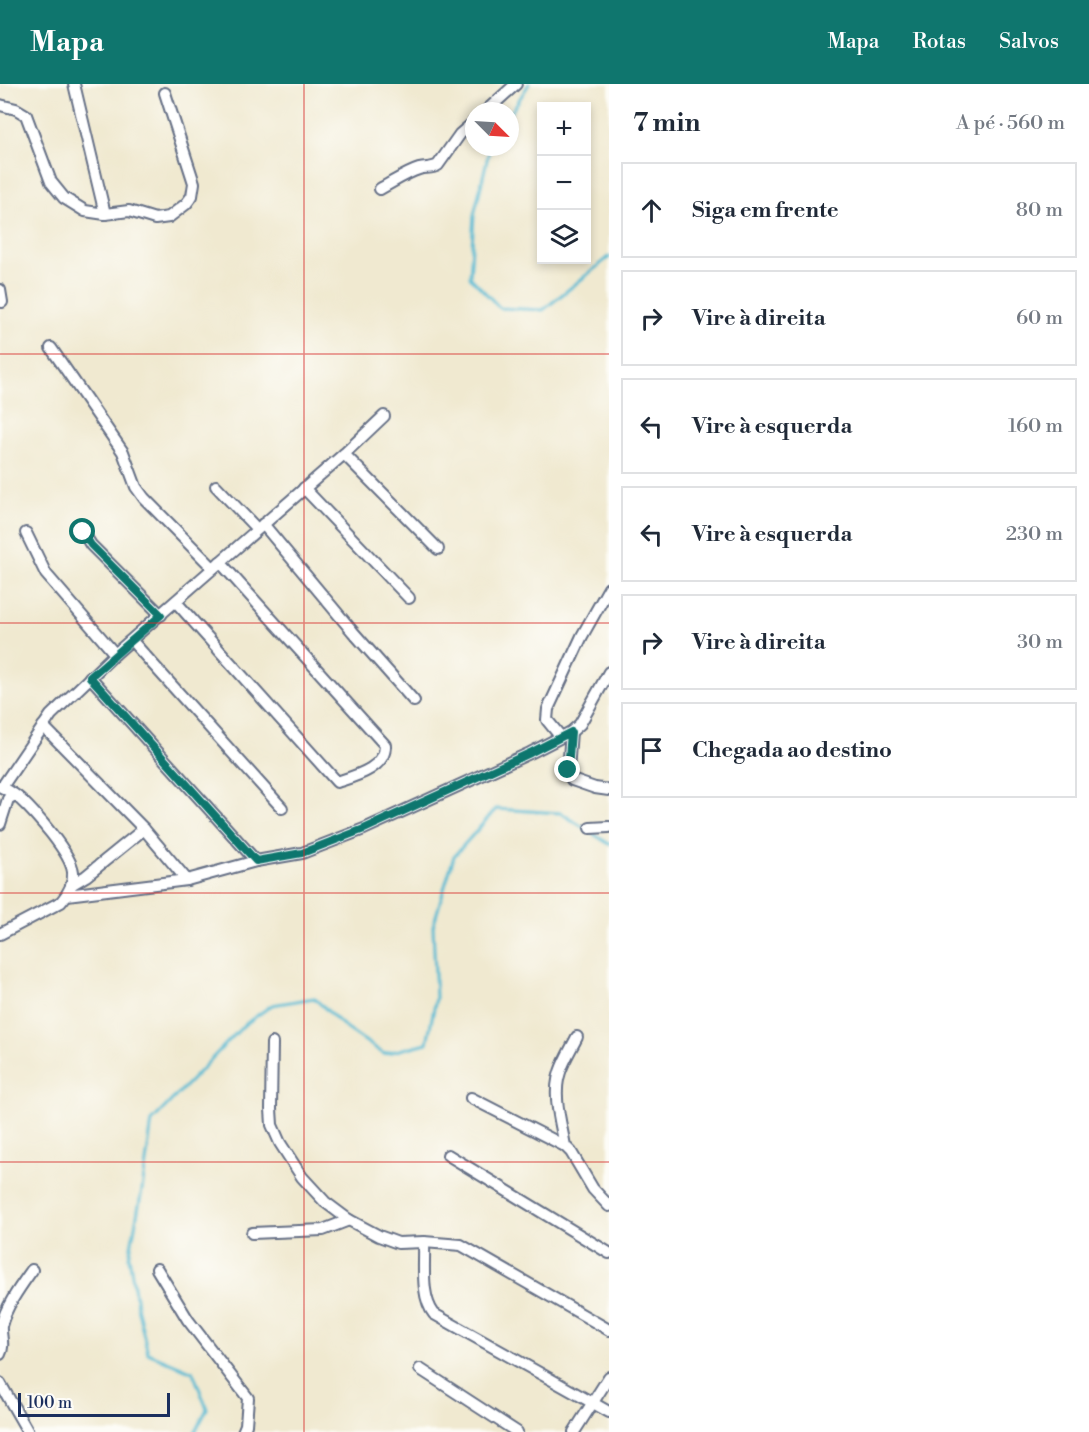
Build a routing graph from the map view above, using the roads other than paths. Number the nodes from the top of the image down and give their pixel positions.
1 (74, 84) edge
2 (516, 84) edge
3 (165, 93) dead end
4 (496, 102) edge
5 (0, 105) edge
6 (465, 130) edge
7 (380, 189) dead end
8 (105, 214) junction
9 (51, 348) dead end
10 (384, 416) dead end
11 (344, 454) junction
12 (216, 486) dead end
13 (304, 488) junction
14 (260, 527) junction
15 (83, 532) dead end
16 (26, 533) dead end
17 (438, 549) dead end
18 (216, 565) junction
19 (609, 588) edge
20 (409, 598) dead end
21 (176, 602) junction
22 (161, 615) junction
23 (132, 641) junction
24 (115, 654) junction
25 (609, 672) edge
26 (90, 677) junction
27 (414, 701) dead end
28 (43, 726) junction
29 (571, 732) junction
30 (560, 736) junction
31 (1, 787) edge
32 (609, 790) edge
33 (14, 795) junction
34 (282, 808) dead end
35 (0, 824) edge
36 (609, 827) edge
37 (590, 828) dead end
38 (144, 829) junction
39 (256, 861) junction
40 (187, 880) junction
41 (69, 890) junction
42 (0, 934) edge
43 (577, 1037) dead end
44 (272, 1043) dead end
45 (471, 1098) dead end
46 (565, 1146) junction
47 (448, 1155) dead end
48 (609, 1206) edge
49 (349, 1220) junction
50 (252, 1233) dead end
51 (424, 1242) junction
52 (609, 1253) edge
53 (157, 1269) dead end
54 (32, 1270) dead end
55 (609, 1330) edge
56 (0, 1354) edge
57 (420, 1369) dead end
58 (609, 1377) edge
59 (0, 1383) edge
60 (593, 1402) junction
61 (609, 1412) edge
62 (28, 1432) edge
63 (243, 1432) edge
64 (517, 1432) edge
65 (574, 1432) edge

1 - 8 street
2 - 4 street
3 - 8 street
5 - 8 street
6 - 7 street
9 - 18 street
10 - 11 street
11 - 13 street
11 - 17 street
12 - 14 street
13 - 14 street
13 - 20 street
14 - 18 street
14 - 27 street
15 - 22 street
16 - 24 street
18 - 21 street
18 - 21 street
19 - 30 street
21 - 22 street
22 - 23 street
23 - 24 street
23 - 34 street
24 - 26 street
25 - 29 street
26 - 28 street
26 - 39 street
28 - 31 street
28 - 38 street
29 - 30 street
29 - 32 street
30 - 39 street
31 - 33 street
33 - 35 street
33 - 41 street
36 - 37 street
38 - 40 street
38 - 41 street
39 - 40 street
40 - 41 street
41 - 42 street
43 - 46 street
44 - 49 street
45 - 46 street
46 - 48 street
47 - 52 street
49 - 50 street
49 - 51 street
51 - 55 street
51 - 60 street
53 - 63 street
54 - 56 street
57 - 64 street
58 - 60 street
59 - 62 street
60 - 61 street
60 - 65 street

